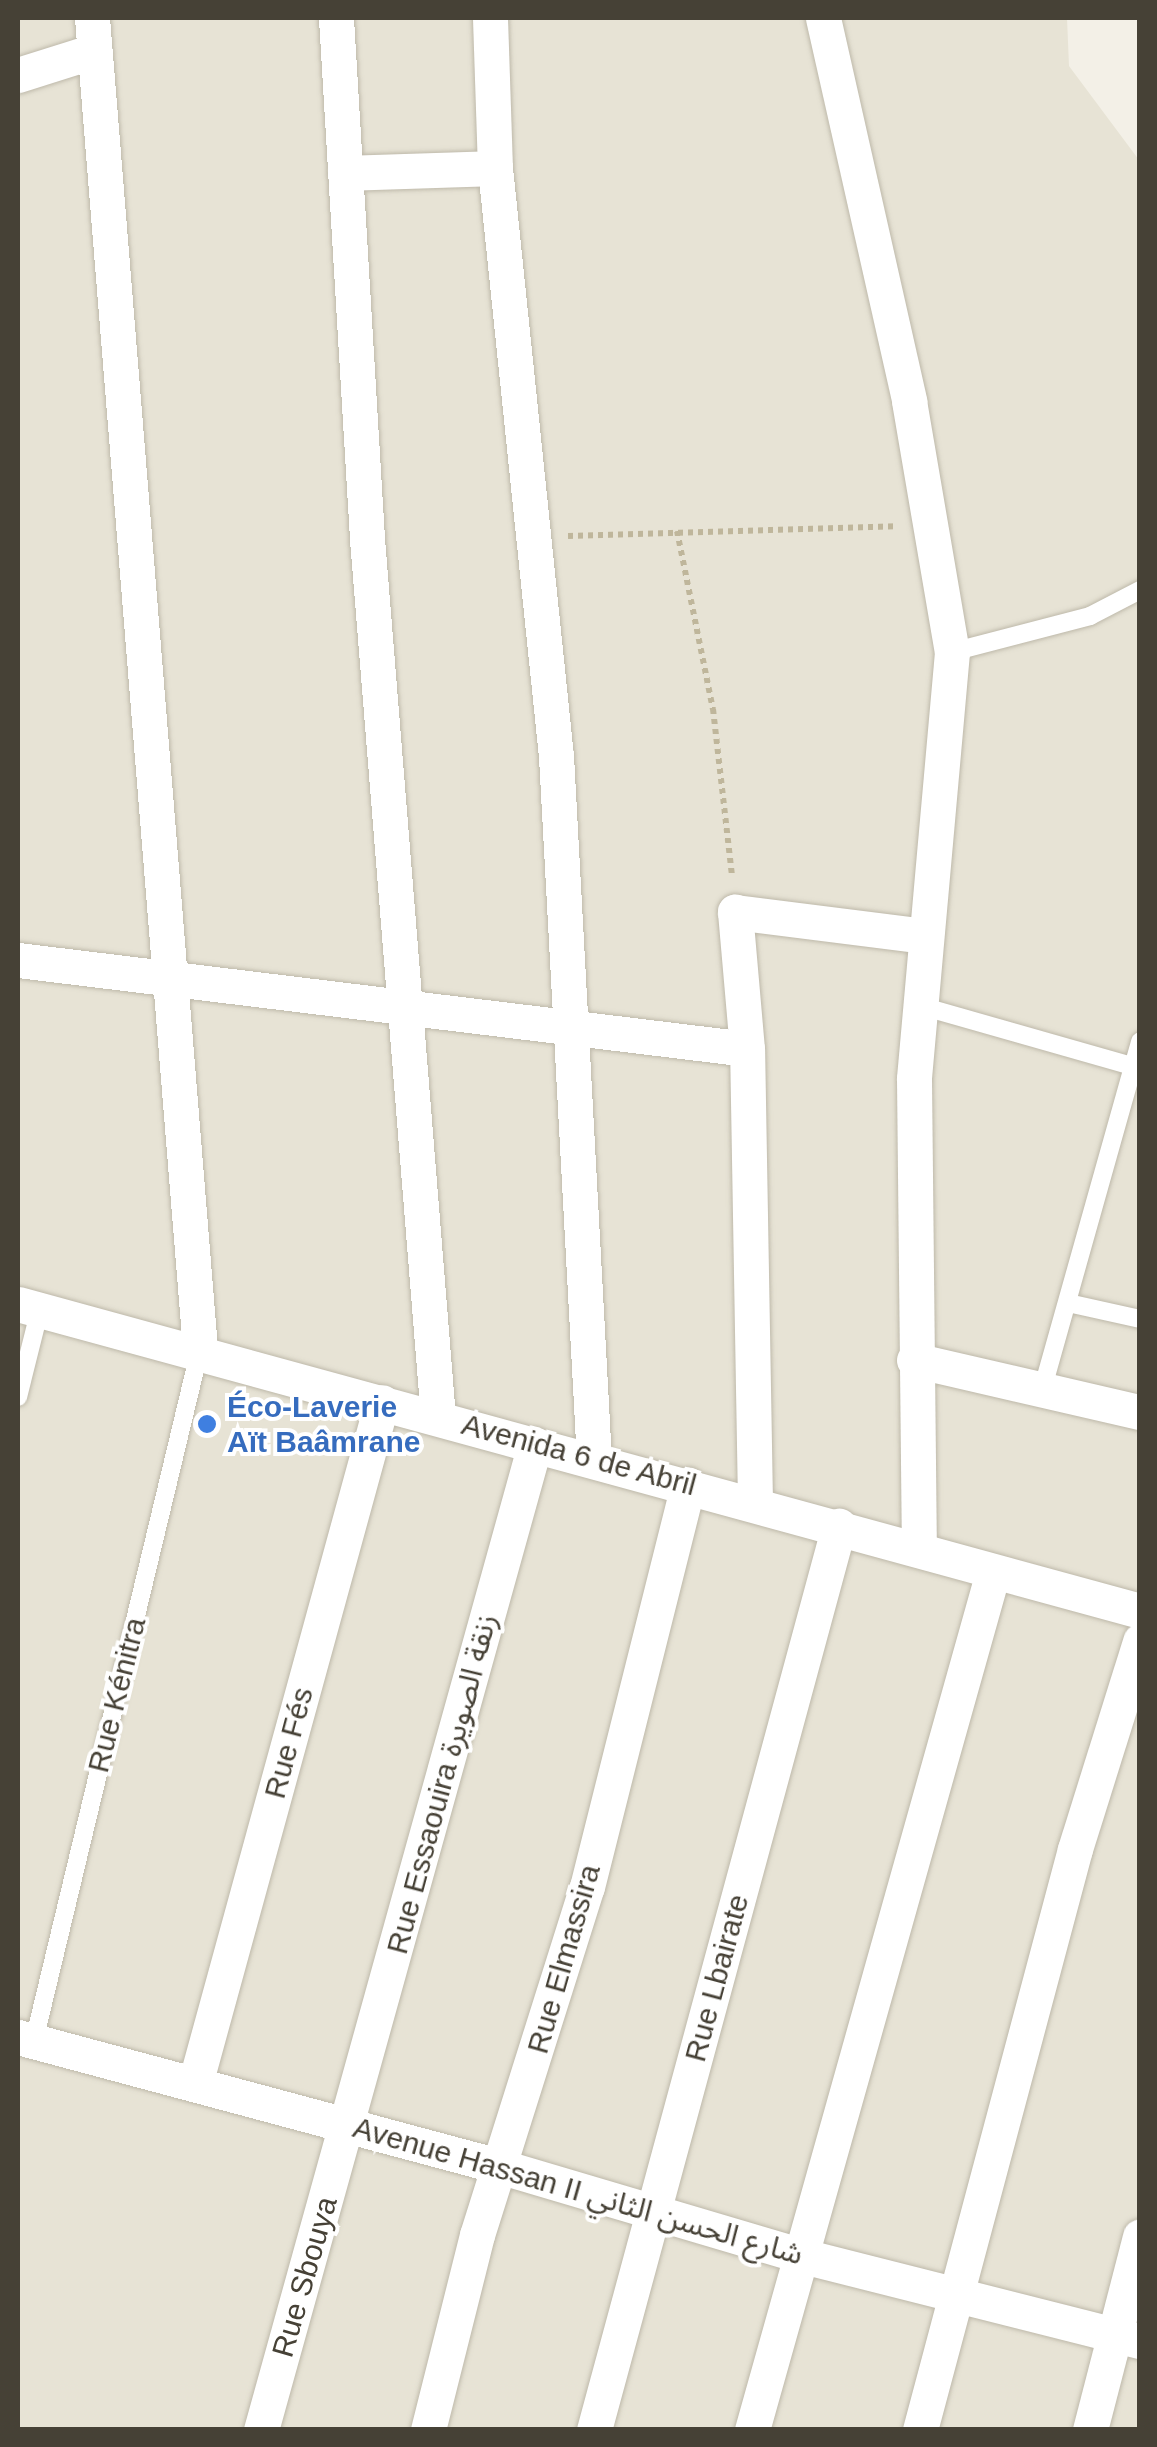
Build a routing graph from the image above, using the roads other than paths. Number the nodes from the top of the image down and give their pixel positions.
1 (336, 18) edge
2 (490, 18) edge
3 (823, 18) edge
4 (93, 34) edge
5 (18, 74) edge
6 (495, 168) junction
7 (346, 172) junction
8 (1140, 590) edge
9 (952, 652) junction
10 (924, 936) junction
11 (18, 960) edge
12 (166, 981) junction
13 (917, 1004) junction
14 (405, 1012) junction
15 (575, 1031) junction
16 (1140, 1041) edge
17 (747, 1050) junction
18 (1132, 1066) junction
19 (1068, 1303) junction
20 (29, 1307) edge
21 (1140, 1319) edge
22 (200, 1349) junction
23 (914, 1360) junction
24 (1044, 1387) junction
25 (18, 1397) edge
26 (382, 1402) junction
27 (1140, 1412) edge
28 (438, 1417) junction
29 (535, 1444) junction
30 (594, 1459) junction
31 (688, 1484) junction
32 (755, 1502) junction
33 (840, 1526) junction
34 (920, 1549) junction
35 (993, 1572) junction
36 (1140, 1611) edge
37 (1140, 1640) edge
38 (26, 2039) edge
39 (195, 2084) junction
40 (350, 2125) junction
41 (502, 2167) junction
42 (651, 2214) junction
43 (1140, 2236) edge
44 (799, 2255) junction
45 (961, 2296) junction
46 (1128, 2338) edge
47 (260, 2430) edge
48 (428, 2430) edge
49 (594, 2430) edge
50 (752, 2430) edge
51 (920, 2430) edge
52 (1090, 2430) edge

1 - 7 street
2 - 6 street
3 - 9 street
4 - 5 street
4 - 12 street
6 - 7 street
6 - 15 street
7 - 14 street
8 - 9 lane
9 - 10 street
10 - 13 street
10 - 17 street
11 - 12 street
12 - 14 street
12 - 22 street
13 - 18 lane
13 - 23 street
14 - 15 street
14 - 28 street
15 - 17 street
15 - 30 street
16 - 18 lane
17 - 32 street
18 - 19 lane
19 - 21 lane
19 - 24 lane
20 - 22 street, Avenida 6 de Abril
20 - 25 lane
22 - 26 street, Avenida 6 de Abril
22 - 38 lane, Rue Kénitra
23 - 24 street
23 - 34 street
24 - 27 street
26 - 28 street, Avenida 6 de Abril
26 - 39 street, Rue Fés
28 - 29 street, Avenida 6 de Abril
29 - 30 street, Avenida 6 de Abril
29 - 40 street, Rue Essaouira زنقة الصويرة
30 - 31 street, Avenida 6 de Abril
31 - 32 street, Avenida 6 de Abril
31 - 41 street, Rue Elmassira
32 - 33 street, Avenida 6 de Abril
33 - 34 street, Avenida 6 de Abril
33 - 42 street, Rue Lbairate
34 - 35 street, Avenida 6 de Abril
35 - 36 street, Avenida 6 de Abril
35 - 44 street
37 - 45 street
38 - 39 street, Avenue Hassan II شارع الحسن الثاني
39 - 40 street, Avenue Hassan II شارع الحسن الثاني
40 - 41 street, Avenue Hassan II شارع الحسن الثاني
40 - 47 street, Rue Sbouya
41 - 42 street, Avenue Hassan II شارع الحسن الثاني
41 - 48 street, Rue Elmassira
42 - 44 street, Avenue Hassan II شارع الحسن الثاني
42 - 49 street, Rue Lbairate
43 - 46 street
44 - 45 street, Avenue Hassan II شارع الحسن الثاني
44 - 50 street
45 - 46 street, Avenue Hassan II شارع الحسن الثاني
45 - 51 street
46 - 52 street

